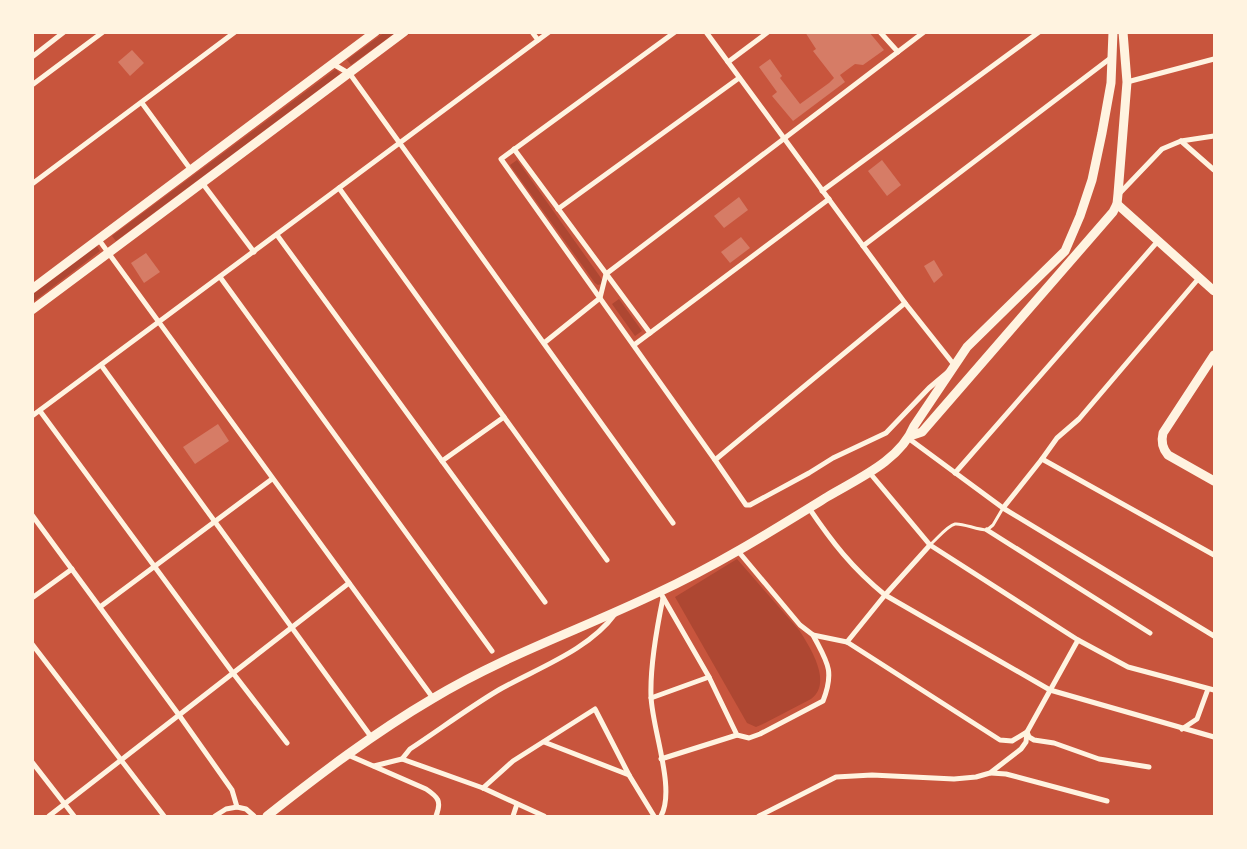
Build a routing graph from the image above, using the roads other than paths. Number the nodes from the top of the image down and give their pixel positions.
1 (64, 32) edge
2 (103, 32) edge
3 (235, 32) edge
4 (376, 32) edge
5 (404, 32) edge
6 (532, 32) edge
7 (549, 32) edge
8 (675, 32) edge
9 (706, 32) edge
10 (768, 32) edge
11 (880, 32) edge
12 (924, 32) edge
13 (1039, 32) edge
14 (1113, 32) edge
15 (1123, 32) edge
16 (538, 40) junction
17 (898, 52) junction
18 (1113, 56) junction
19 (32, 57) edge
20 (1214, 59) edge
21 (728, 62) junction
22 (333, 64) junction
23 (350, 74) junction
24 (739, 78) junction
25 (1127, 82) junction
26 (32, 85) edge
27 (142, 104) junction
28 (1214, 136) edge
29 (784, 139) junction
30 (1181, 142) junction
31 (400, 143) junction
32 (514, 149) junction
33 (191, 170) junction
34 (1214, 170) edge
35 (32, 184) edge
36 (203, 184) junction
37 (340, 188) junction
38 (822, 191) junction
39 (829, 199) junction
40 (1118, 199) junction
41 (558, 210) junction
42 (277, 235) junction
43 (99, 240) junction
44 (1158, 241) junction
45 (863, 246) junction
46 (254, 252) junction
47 (109, 254) junction
48 (606, 274) junction
49 (220, 277) junction
50 (1199, 278) junction
51 (32, 289) edge
52 (1214, 291) edge
53 (600, 298) junction
54 (905, 303) junction
55 (32, 310) edge
56 (158, 322) junction
57 (650, 333) junction
58 (544, 343) junction
59 (634, 345) junction
60 (1214, 355) edge
61 (101, 365) junction
62 (953, 368) junction
63 (40, 410) junction
64 (32, 416) edge
65 (504, 417) junction
66 (909, 437) junction
67 (1042, 459) junction
68 (715, 460) junction
69 (442, 461) junction
70 (869, 472) junction
71 (955, 473) junction
72 (272, 479) junction
73 (1214, 481) edge
74 (809, 508) junction
75 (1003, 508) junction
76 (32, 515) edge
77 (215, 522) junction
78 (673, 523) dead end
79 (987, 530) junction
80 (930, 545) junction
81 (738, 550) junction
82 (1214, 555) edge
83 (607, 560) dead end
84 (154, 566) junction
85 (72, 569) junction
86 (349, 583) junction
87 (662, 595) junction
88 (885, 595) junction
89 (32, 598) edge
90 (544, 602) dead end
91 (100, 607) junction
92 (617, 612) junction
93 (292, 627) junction
94 (1150, 633) dead end
95 (812, 635) junction
96 (1214, 636) edge
97 (1078, 640) junction
98 (847, 642) junction
99 (32, 644) edge
100 (492, 651) dead end
101 (233, 673) junction
102 (709, 677) junction
103 (1208, 689) junction
104 (1050, 690) junction
105 (1214, 690) edge
106 (433, 698) junction
107 (651, 698) junction
108 (179, 715) junction
109 (1182, 728) junction
110 (1027, 732) junction
111 (737, 735) junction
112 (1214, 737) edge
113 (372, 738) junction
114 (544, 742) junction
115 (287, 743) dead end
116 (346, 754) junction
117 (402, 759) junction
118 (661, 759) junction
119 (122, 760) junction
120 (32, 762) edge
121 (374, 766) junction
122 (1149, 767) dead end
123 (990, 773) junction
124 (629, 775) junction
125 (483, 788) junction
126 (1107, 801) dead end
127 (65, 804) junction
128 (517, 804) junction
129 (237, 806) junction
130 (49, 816) edge
131 (74, 816) edge
132 (164, 816) edge
133 (216, 816) edge
134 (254, 816) edge
135 (268, 816) edge
136 (436, 816) edge
137 (513, 816) edge
138 (544, 816) edge
139 (654, 816) edge
140 (661, 816) edge
141 (760, 816) edge

1 - 19 street
2 - 26 street
3 - 27 street
4 - 22 street
5 - 23 street
6 - 16 street
7 - 16 street
8 - 32 street
9 - 21 street
10 - 21 street
11 - 17 street
12 - 17 street
13 - 38 street
14 - 18 street
15 - 25 street
16 - 31 street
17 - 29 street
18 - 45 street
18 - 62 street
20 - 25 street
21 - 24 street
22 - 23 street
22 - 33 street
23 - 31 street
23 - 36 street
24 - 29 street
24 - 41 street
25 - 40 street
27 - 33 street
27 - 35 street
28 - 30 street
29 - 38 street
29 - 48 street
30 - 34 street
30 - 40 street
31 - 37 street
31 - 58 street
32 - 41 street
32 - 53 street
33 - 43 street
36 - 46 street
36 - 47 street
37 - 42 street
37 - 65 street
38 - 39 street
39 - 45 street
39 - 57 street
40 - 44 street
40 - 66 street
41 - 48 street
42 - 46 street
42 - 69 street
43 - 47 street
43 - 51 street
44 - 50 street
44 - 71 street
45 - 54 street
46 - 49 street
47 - 55 street
47 - 56 street
48 - 53 street
48 - 57 street
49 - 56 street
49 - 100 street
50 - 52 street
50 - 67 street
53 - 58 street
53 - 59 street
54 - 62 street
54 - 68 street
56 - 61 street
56 - 72 street
57 - 59 street
58 - 78 street
59 - 68 street
60 - 73 street
61 - 63 street
61 - 77 street
62 - 66 street
62 - 68 street
63 - 64 street
63 - 84 street
65 - 69 street
65 - 83 street
66 - 70 street
66 - 71 street
67 - 75 street
67 - 82 street
69 - 90 street
70 - 74 street
70 - 80 street
71 - 75 street
72 - 77 street
72 - 86 street
74 - 81 street
74 - 88 street
75 - 79 lane
75 - 96 street
76 - 85 street
77 - 84 street
77 - 93 street
79 - 80 lane
79 - 94 street
80 - 88 street
80 - 97 street
81 - 87 street
81 - 95 street
84 - 91 street
84 - 101 street
85 - 89 street
85 - 91 street
86 - 93 street
86 - 106 street
87 - 92 street
87 - 102 street
87 - 107 street
88 - 98 street
88 - 104 street
91 - 108 street
92 - 106 street
92 - 117 street
93 - 101 street
93 - 113 street
95 - 98 street
95 - 111 street
97 - 103 street
97 - 104 street
98 - 110 street
99 - 119 street
101 - 108 street
101 - 115 street
102 - 107 street
102 - 111 street
103 - 105 street
103 - 109 street
104 - 109 street
104 - 110 street
106 - 113 street
107 - 118 street
108 - 119 street
108 - 129 street
109 - 112 street
110 - 122 street
110 - 123 street
111 - 118 street
113 - 116 street
114 - 124 street
114 - 124 street
114 - 125 street
116 - 121 street
116 - 135 street
117 - 121 street
117 - 125 street
118 - 140 street
119 - 127 street
119 - 132 street
120 - 127 street
121 - 136 street
123 - 126 street
123 - 141 street
124 - 139 street
125 - 128 street
127 - 130 street
127 - 131 street
128 - 137 street
128 - 138 street
129 - 133 street
129 - 134 street

